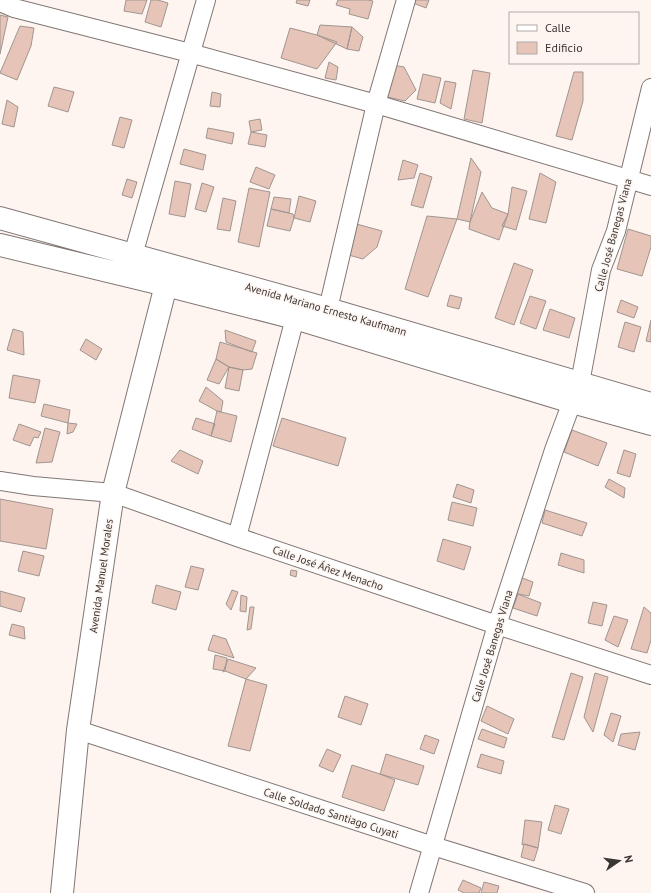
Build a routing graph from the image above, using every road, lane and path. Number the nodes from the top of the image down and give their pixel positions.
1 (206, 0) edge
2 (406, 0) edge
3 (0, 2) edge
4 (190, 54) junction
5 (651, 88) edge
6 (376, 104) junction
7 (628, 180) junction
8 (651, 186) edge
9 (0, 218) edge
10 (0, 245) edge
11 (133, 255) junction
12 (168, 275) junction
13 (127, 276) junction
14 (324, 317) junction
15 (295, 318) junction
16 (576, 393) junction
17 (651, 404) edge
18 (651, 424) edge
19 (0, 482) edge
20 (113, 493) junction
21 (238, 537) junction
22 (497, 625) junction
23 (651, 675) edge
24 (78, 730) junction
25 (433, 846) junction
26 (62, 893) edge
27 (419, 893) edge
28 (585, 893) edge

1 - 4 street
2 - 6 street
3 - 4 street
4 - 6 street
4 - 11 street
5 - 7 street, Calle José Banegas Viana
6 - 7 street
6 - 14 street
7 - 8 street
7 - 16 street, Calle José Banegas Viana
9 - 11 main road, Avenida Mariano Ernesto Kaufmann
10 - 13 main road, Avenida Mariano Ernesto Kaufmann
11 - 12 main road, Avenida Mariano Ernesto Kaufmann
11 - 13 street
12 - 13 main road, Avenida Mariano Ernesto Kaufmann
12 - 14 main road, Avenida Mariano Ernesto Kaufmann
12 - 15 main road, Avenida Mariano Ernesto Kaufmann
12 - 20 main road, Avenida Manuel Morales
14 - 15 main road, Avenida Mariano Ernesto Kaufmann
14 - 16 main road, Avenida Mariano Ernesto Kaufmann
15 - 21 street
16 - 17 main road, Avenida Mariano Ernesto Kaufmann
16 - 18 main road, Avenida Mariano Ernesto Kaufmann
16 - 22 street, Calle José Banegas Viana
19 - 20 street, Calle José Áñez Menacho
20 - 21 street, Calle José Áñez Menacho
20 - 24 main road, Avenida Manuel Morales
21 - 22 street, Calle José Áñez Menacho
22 - 23 street, Calle José Áñez Menacho
22 - 25 street, Calle José Banegas Viana
24 - 25 street, Calle Soldado Santiago Cuyati
24 - 26 main road, Avenida Manuel Morales
25 - 27 street, Calle José Banegas Viana
25 - 28 street, Calle Soldado Santiago Cuyati

